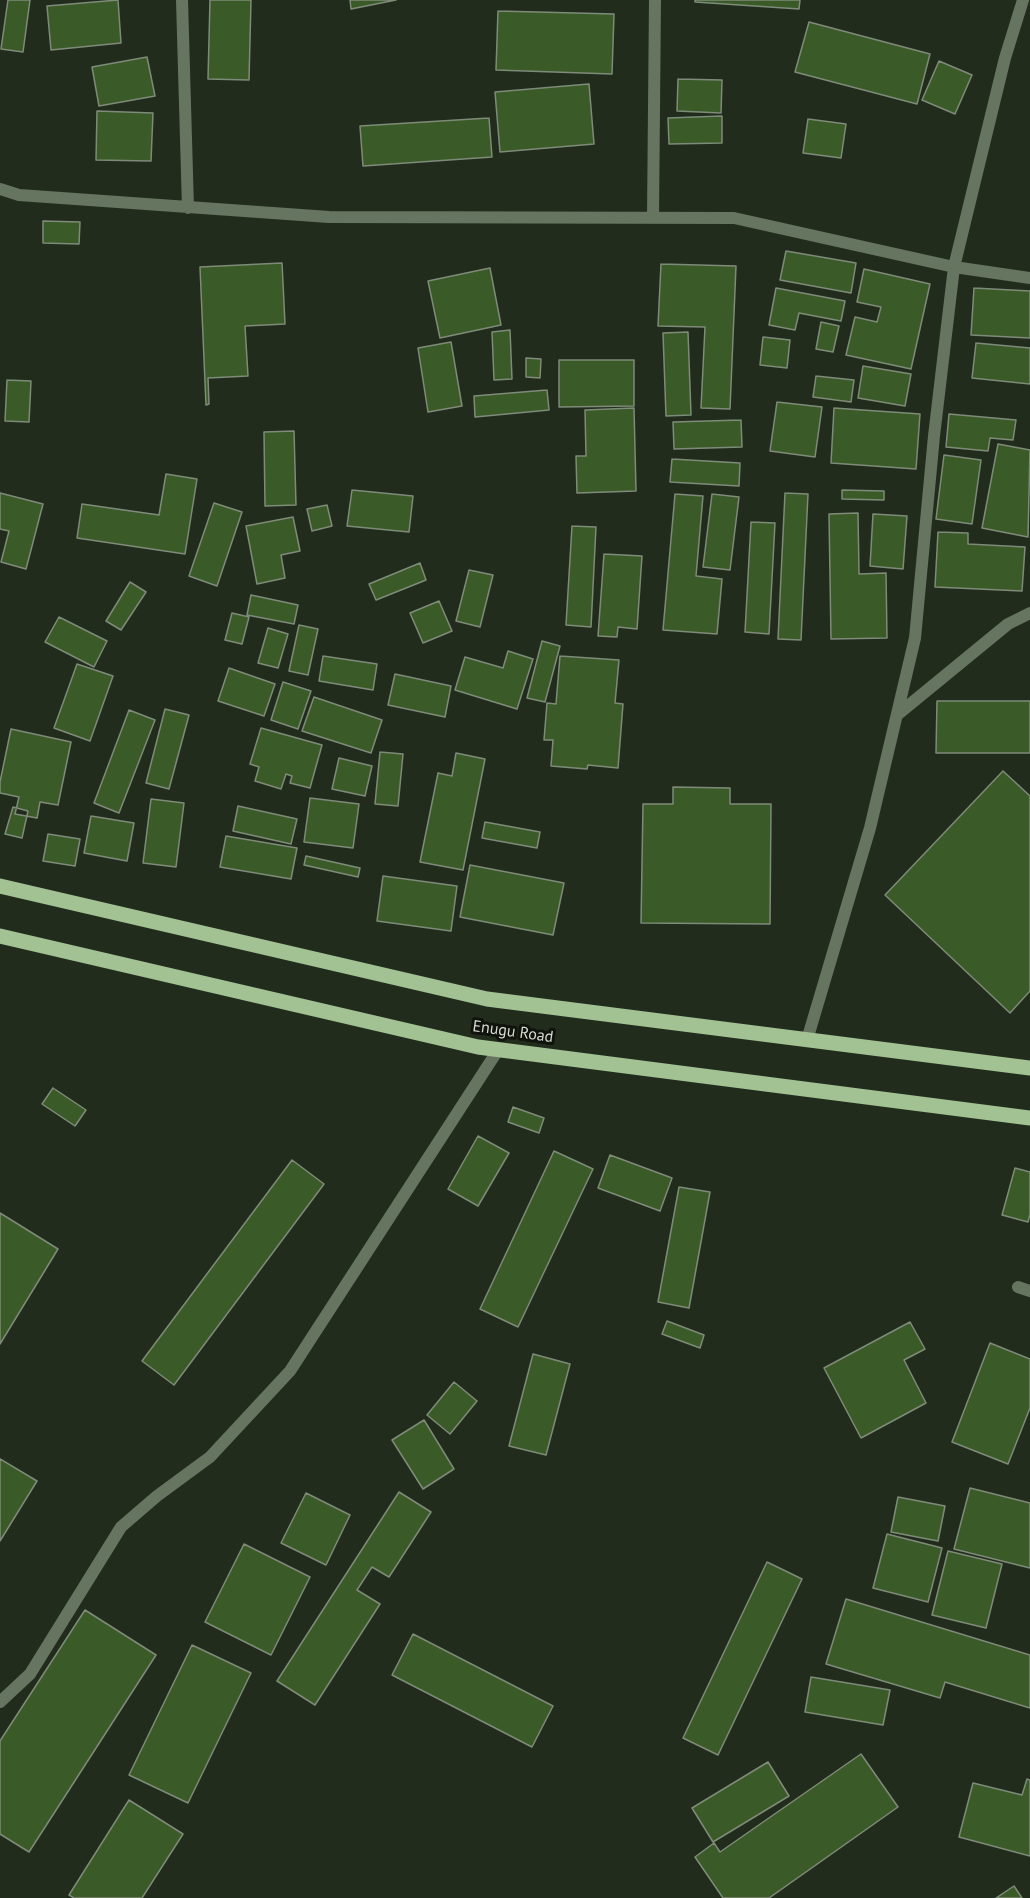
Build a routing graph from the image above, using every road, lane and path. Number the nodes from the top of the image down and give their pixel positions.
1 (182, 0) edge
2 (655, 0) edge
3 (1023, 0) edge
4 (0, 189) edge
5 (188, 208) junction
6 (653, 218) junction
7 (954, 267) junction
8 (1030, 278) edge
9 (1030, 613) edge
10 (897, 715) junction
11 (0, 886) edge
12 (0, 936) edge
13 (807, 1040) junction
14 (498, 1050) junction
15 (1030, 1068) edge
16 (1030, 1118) edge
17 (0, 1702) edge

1 - 5 street
2 - 6 street
3 - 7 street
4 - 5 street
5 - 6 street
6 - 7 street
7 - 8 street
7 - 10 street
9 - 10 street
10 - 13 street
11 - 13 main road
12 - 14 main road, Enugu Road
13 - 15 main road
14 - 16 main road, Enugu Road
14 - 17 street

